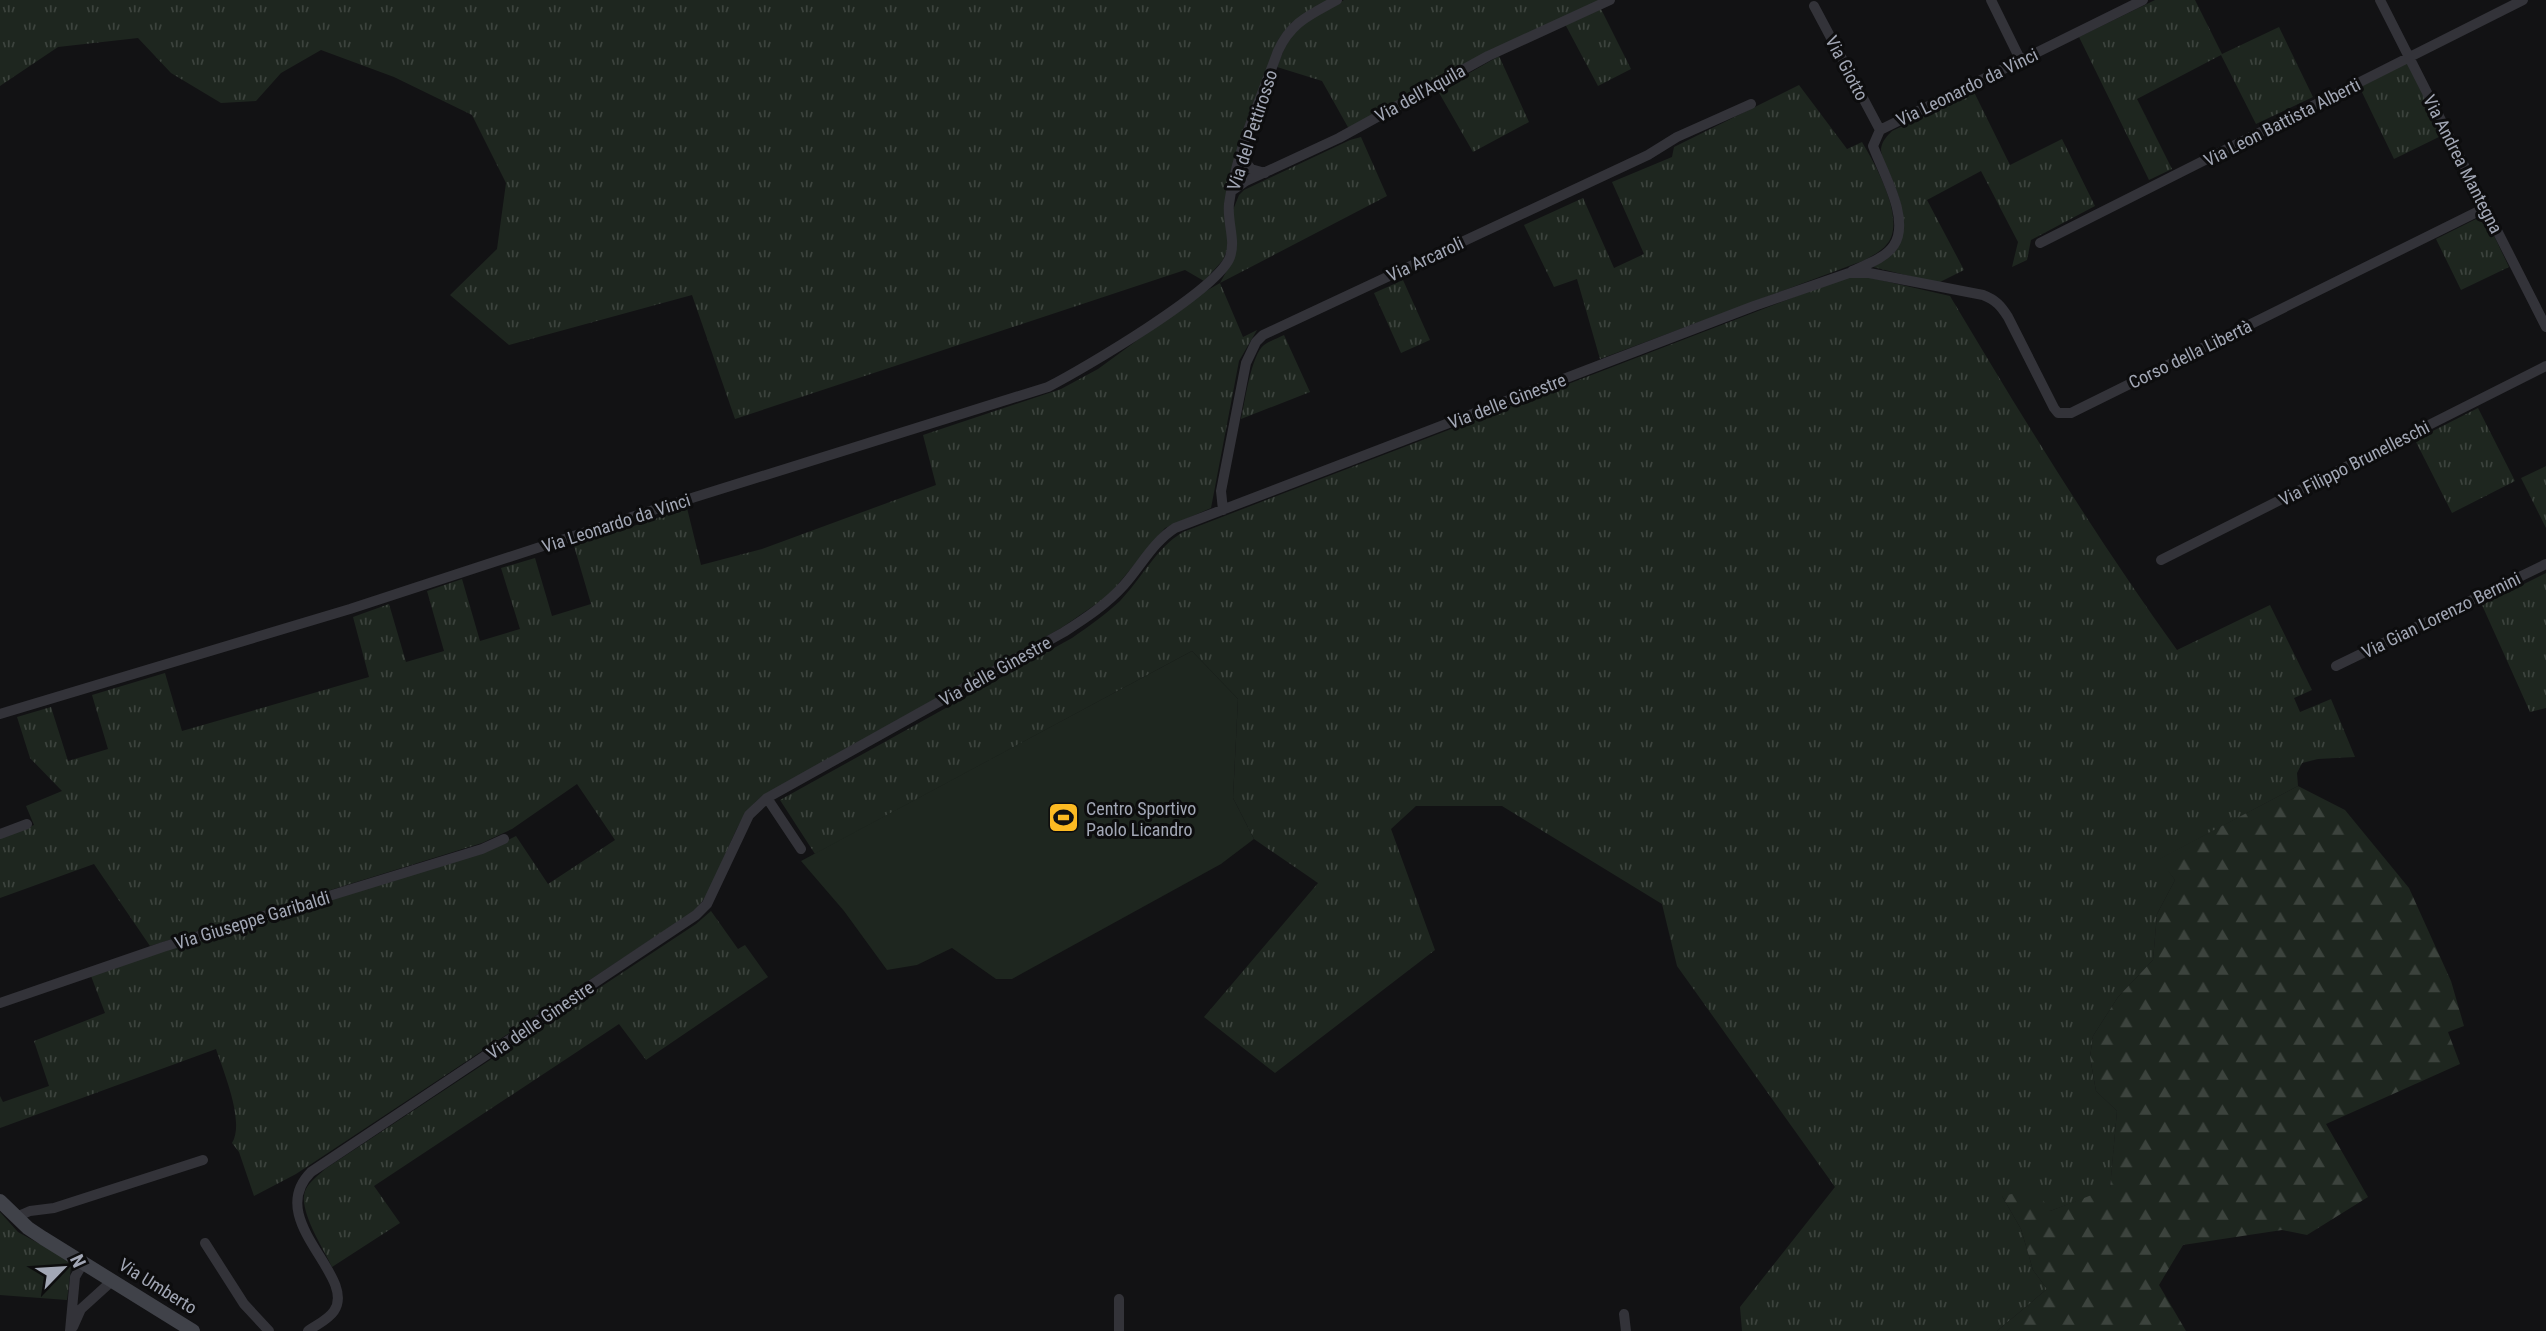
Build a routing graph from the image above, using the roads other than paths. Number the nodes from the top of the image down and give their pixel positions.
1 (1337, 0) edge
2 (1610, 0) edge
3 (1991, 0) edge
4 (2143, 0) edge
5 (2380, 0) edge
6 (2523, 0) edge
7 (1814, 6) dead end
8 (2409, 58) junction
9 (2021, 61) junction
10 (1751, 104) dead end
11 (1880, 131) junction
12 (1241, 156) junction
13 (1265, 173) junction
14 (1233, 191) junction
15 (2485, 208) junction
16 (2040, 243) dead end
17 (1849, 273) junction
18 (1209, 282) joint
19 (1944, 288) joint
20 (2546, 327) edge
21 (2546, 366) edge
22 (1223, 509) junction
23 (2161, 560) dead end
24 (2546, 564) edge
25 (2336, 666) dead end
26 (0, 714) edge
27 (767, 798) junction
28 (27, 824) dead end
29 (0, 834) edge
30 (504, 839) dead end
31 (801, 849) dead end
32 (0, 1003) edge
33 (203, 1160) dead end
34 (0, 1201) edge
35 (54, 1208) junction
36 (16, 1217) junction
37 (28, 1228) junction
38 (205, 1243) dead end
39 (83, 1263) junction
40 (113, 1280) junction
41 (1119, 1298) dead end
42 (1624, 1314) dead end
43 (71, 1331) edge
44 (193, 1331) edge
45 (269, 1331) edge
46 (308, 1331) edge
47 (1119, 1331) edge
48 (1626, 1331) edge

1 - 12 street, Via del Pettirosso
2 - 13 street, Via dell'Aquila
3 - 9 street
4 - 9 street, Via Leonardo da Vinci
5 - 8 street, Via Andrea Mantegna
6 - 8 street, Via Leon Battista Alberti
7 - 11 street, Via Giotto
8 - 15 street, Via Andrea Mantegna
8 - 16 street, Via Leon Battista Alberti
9 - 11 street, Via Leonardo da Vinci
10 - 22 street, Via Arcaroli
11 - 17 street, Via Leonardo da Vinci
12 - 13 street
12 - 14 street, Via del Pettirosso
13 - 14 street, Via dell'Aquila
14 - 18 street, Via del Pettirosso
15 - 19 street, Corso della Libertà
15 - 20 street, Via Andrea Mantegna
17 - 19 street, Via delle Ginestre
17 - 22 street, Via delle Ginestre
18 - 26 street, Via Leonardo da Vinci
21 - 23 street, Via Filippo Brunelleschi
22 - 27 street, Via delle Ginestre
24 - 25 street, Via Gian Lorenzo Bernini
27 - 31 street
27 - 46 street, Via delle Ginestre
28 - 29 street
30 - 32 street, Via Giuseppe Garibaldi
33 - 35 street
34 - 36 main road, Via Umberto
35 - 36 street
35 - 37 street
36 - 37 main road, Via Umberto
37 - 39 main road, Via Umberto
38 - 45 street
39 - 40 main road, Via Umberto
39 - 43 street
40 - 43 street
40 - 44 main road, Via Umberto
41 - 47 street
42 - 48 street

